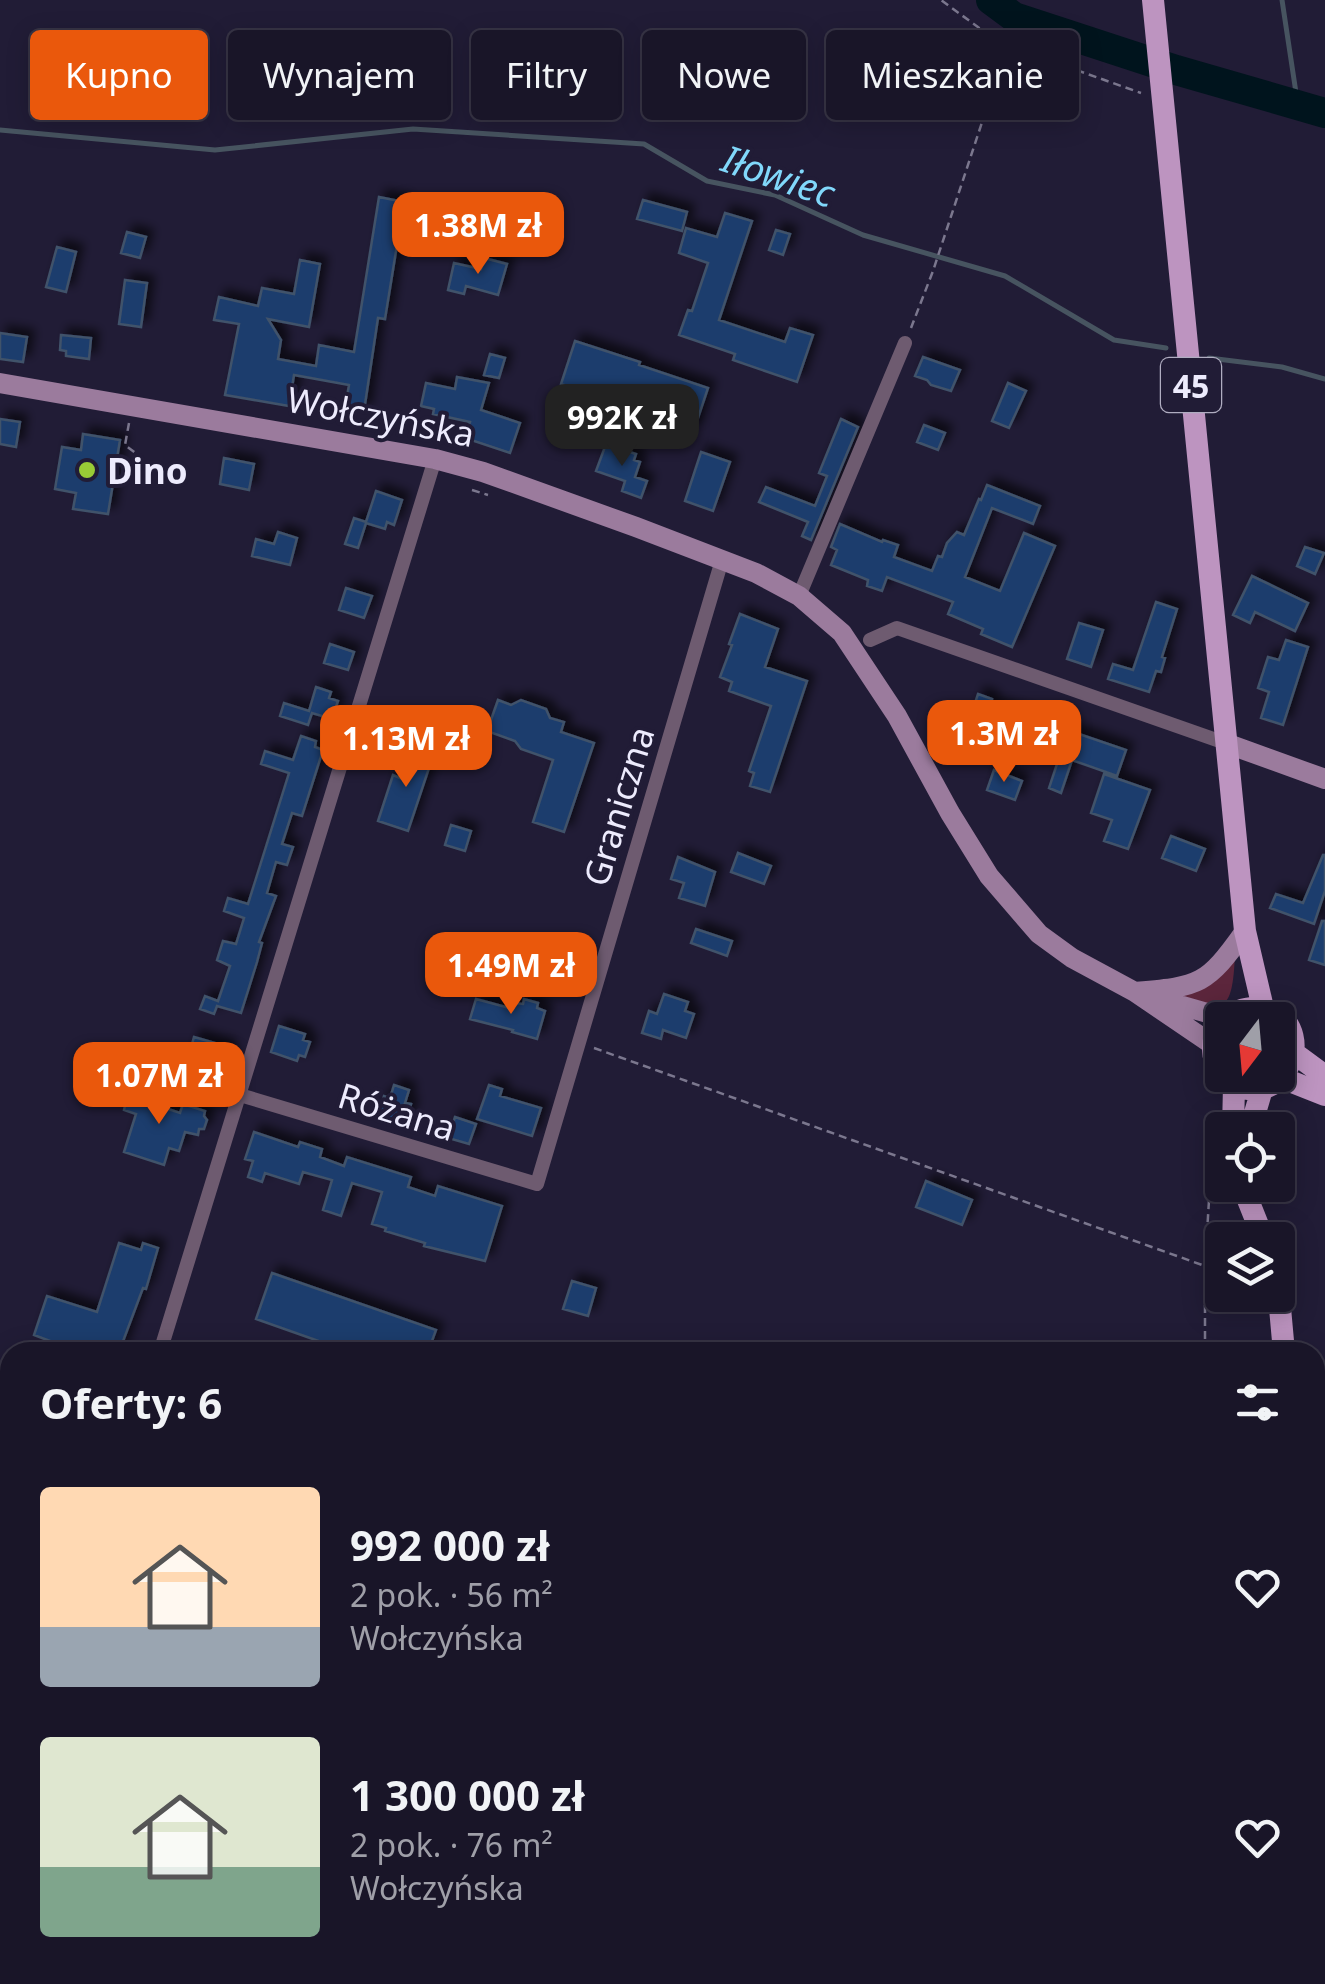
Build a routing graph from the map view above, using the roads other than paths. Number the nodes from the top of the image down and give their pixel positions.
1 (1153, 0) edge
2 (905, 343) road end
3 (0, 383) edge
4 (435, 460) junction
5 (722, 560) junction
6 (799, 596) junction
7 (870, 640) dead end
8 (1228, 744) junction
9 (1325, 779) edge
10 (1245, 930) junction
11 (1135, 992) junction
12 (1237, 1002) edge
13 (1205, 1009) edge
14 (1205, 1039) edge
15 (1295, 1053) edge
16 (1325, 1076) edge
17 (1295, 1088) edge
18 (1325, 1094) edge
19 (240, 1095) junction
20 (537, 1184) joint
21 (1280, 1312) edge
22 (163, 1342) edge
23 (1283, 1342) edge

1 - 8 main road, 45
2 - 6 street
3 - 4 street, Wołczyńska
4 - 5 street, Wołczyńska
4 - 19 street
5 - 6 street, Wołczyńska
5 - 20 street, Graniczna
6 - 11 street, Wołczyńska
7 - 8 street
8 - 9 street
8 - 10 main road, 45
10 - 11 street
10 - 12 main road, 45
11 - 13 street, Wołczyńska
11 - 14 street, Wołczyńska
15 - 16 main road
17 - 18 main road
19 - 20 street, Różana
19 - 22 street
21 - 23 main road

